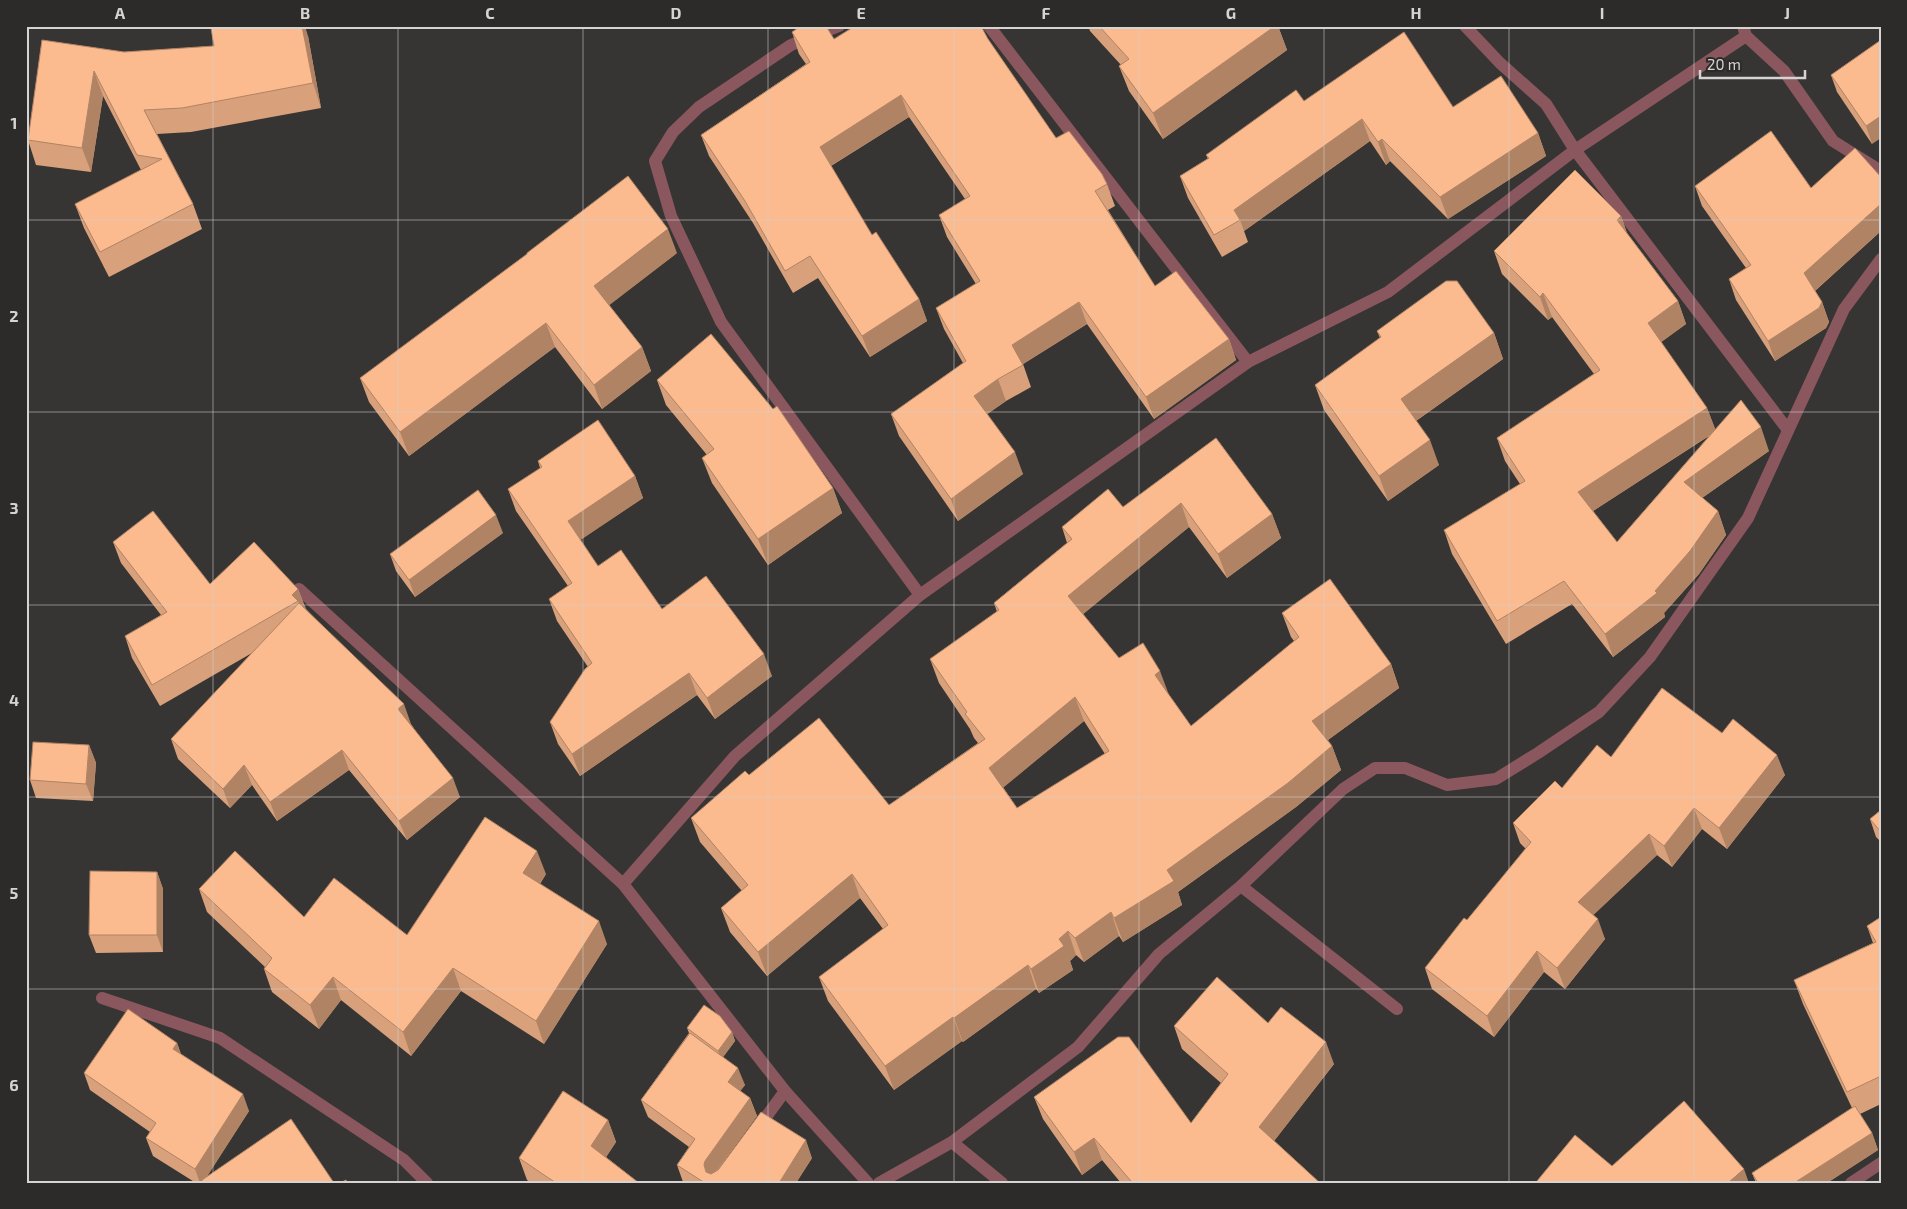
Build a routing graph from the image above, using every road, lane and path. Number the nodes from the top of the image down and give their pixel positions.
1 (839, 26) edge
2 (989, 26) edge
3 (1465, 26) edge
4 (1744, 31) edge
5 (1575, 150) junction
6 (1881, 171) edge
7 (1881, 259) edge
8 (1248, 362) junction
9 (1788, 430) junction
10 (299, 589) edge
11 (920, 596) junction
12 (623, 884) junction
13 (1241, 886) junction
14 (102, 998) dead end
15 (1397, 1009) dead end
16 (785, 1091) junction
17 (751, 1137) edge
18 (952, 1142) junction
19 (1881, 1163) edge
20 (427, 1183) edge
21 (868, 1183) edge
22 (879, 1183) edge
23 (1002, 1183) edge
24 (1851, 1183) edge

1 - 11 street
2 - 8 street
3 - 5 street
4 - 5 street
4 - 6 street
5 - 8 street
5 - 9 street
7 - 9 street
8 - 11 street
9 - 13 street
10 - 12 street
11 - 12 street
12 - 16 street
13 - 15 street
13 - 18 street
14 - 20 street
16 - 17 street
16 - 21 street
18 - 22 street
18 - 23 street
19 - 24 street

